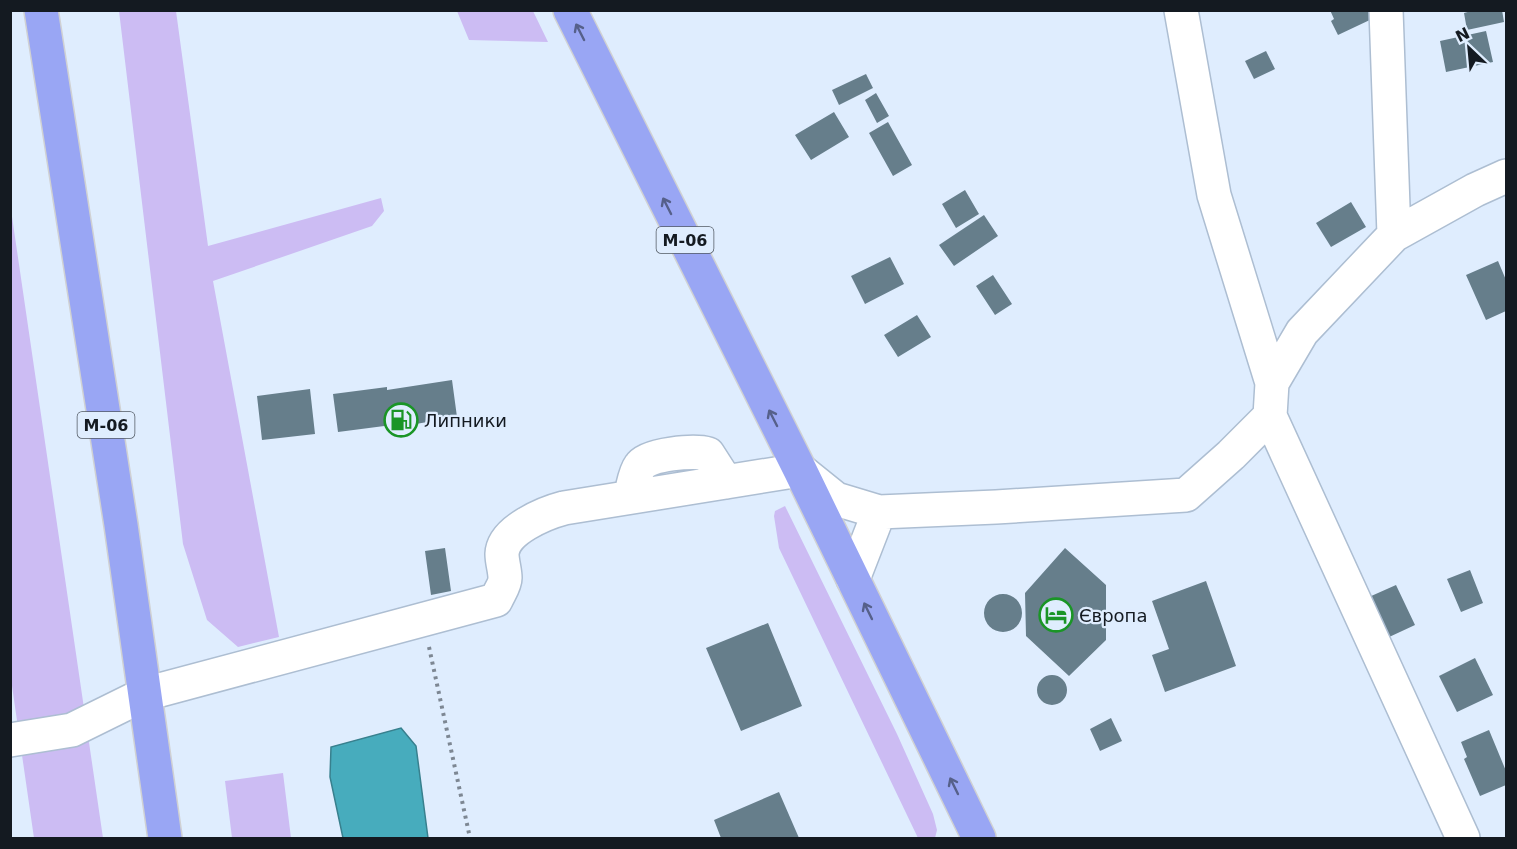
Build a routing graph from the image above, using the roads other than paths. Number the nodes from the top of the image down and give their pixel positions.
1 (41, 10) edge
2 (570, 10) edge
3 (1181, 10) edge
4 (1386, 10) edge
5 (1506, 176) edge
6 (1394, 235) junction
7 (1272, 383) junction
8 (1270, 416) junction
9 (800, 470) junction
10 (879, 512) junction
11 (853, 579) junction
12 (145, 694) junction
13 (10, 740) edge
14 (165, 838) edge
15 (979, 838) edge
16 (1463, 838) edge

1 - 12 highway, М-06
9 -> 2 highway, М-06
3 - 7 street
4 - 6 street
5 - 6 street
6 - 7 street
7 - 8 street
8 - 10 street
8 - 16 street
9 - 10 street
9 - 11 highway, М-06
9 - 12 street
10 - 11 street
15 -> 11 highway, М-06
12 - 13 street
12 - 14 highway, М-06

